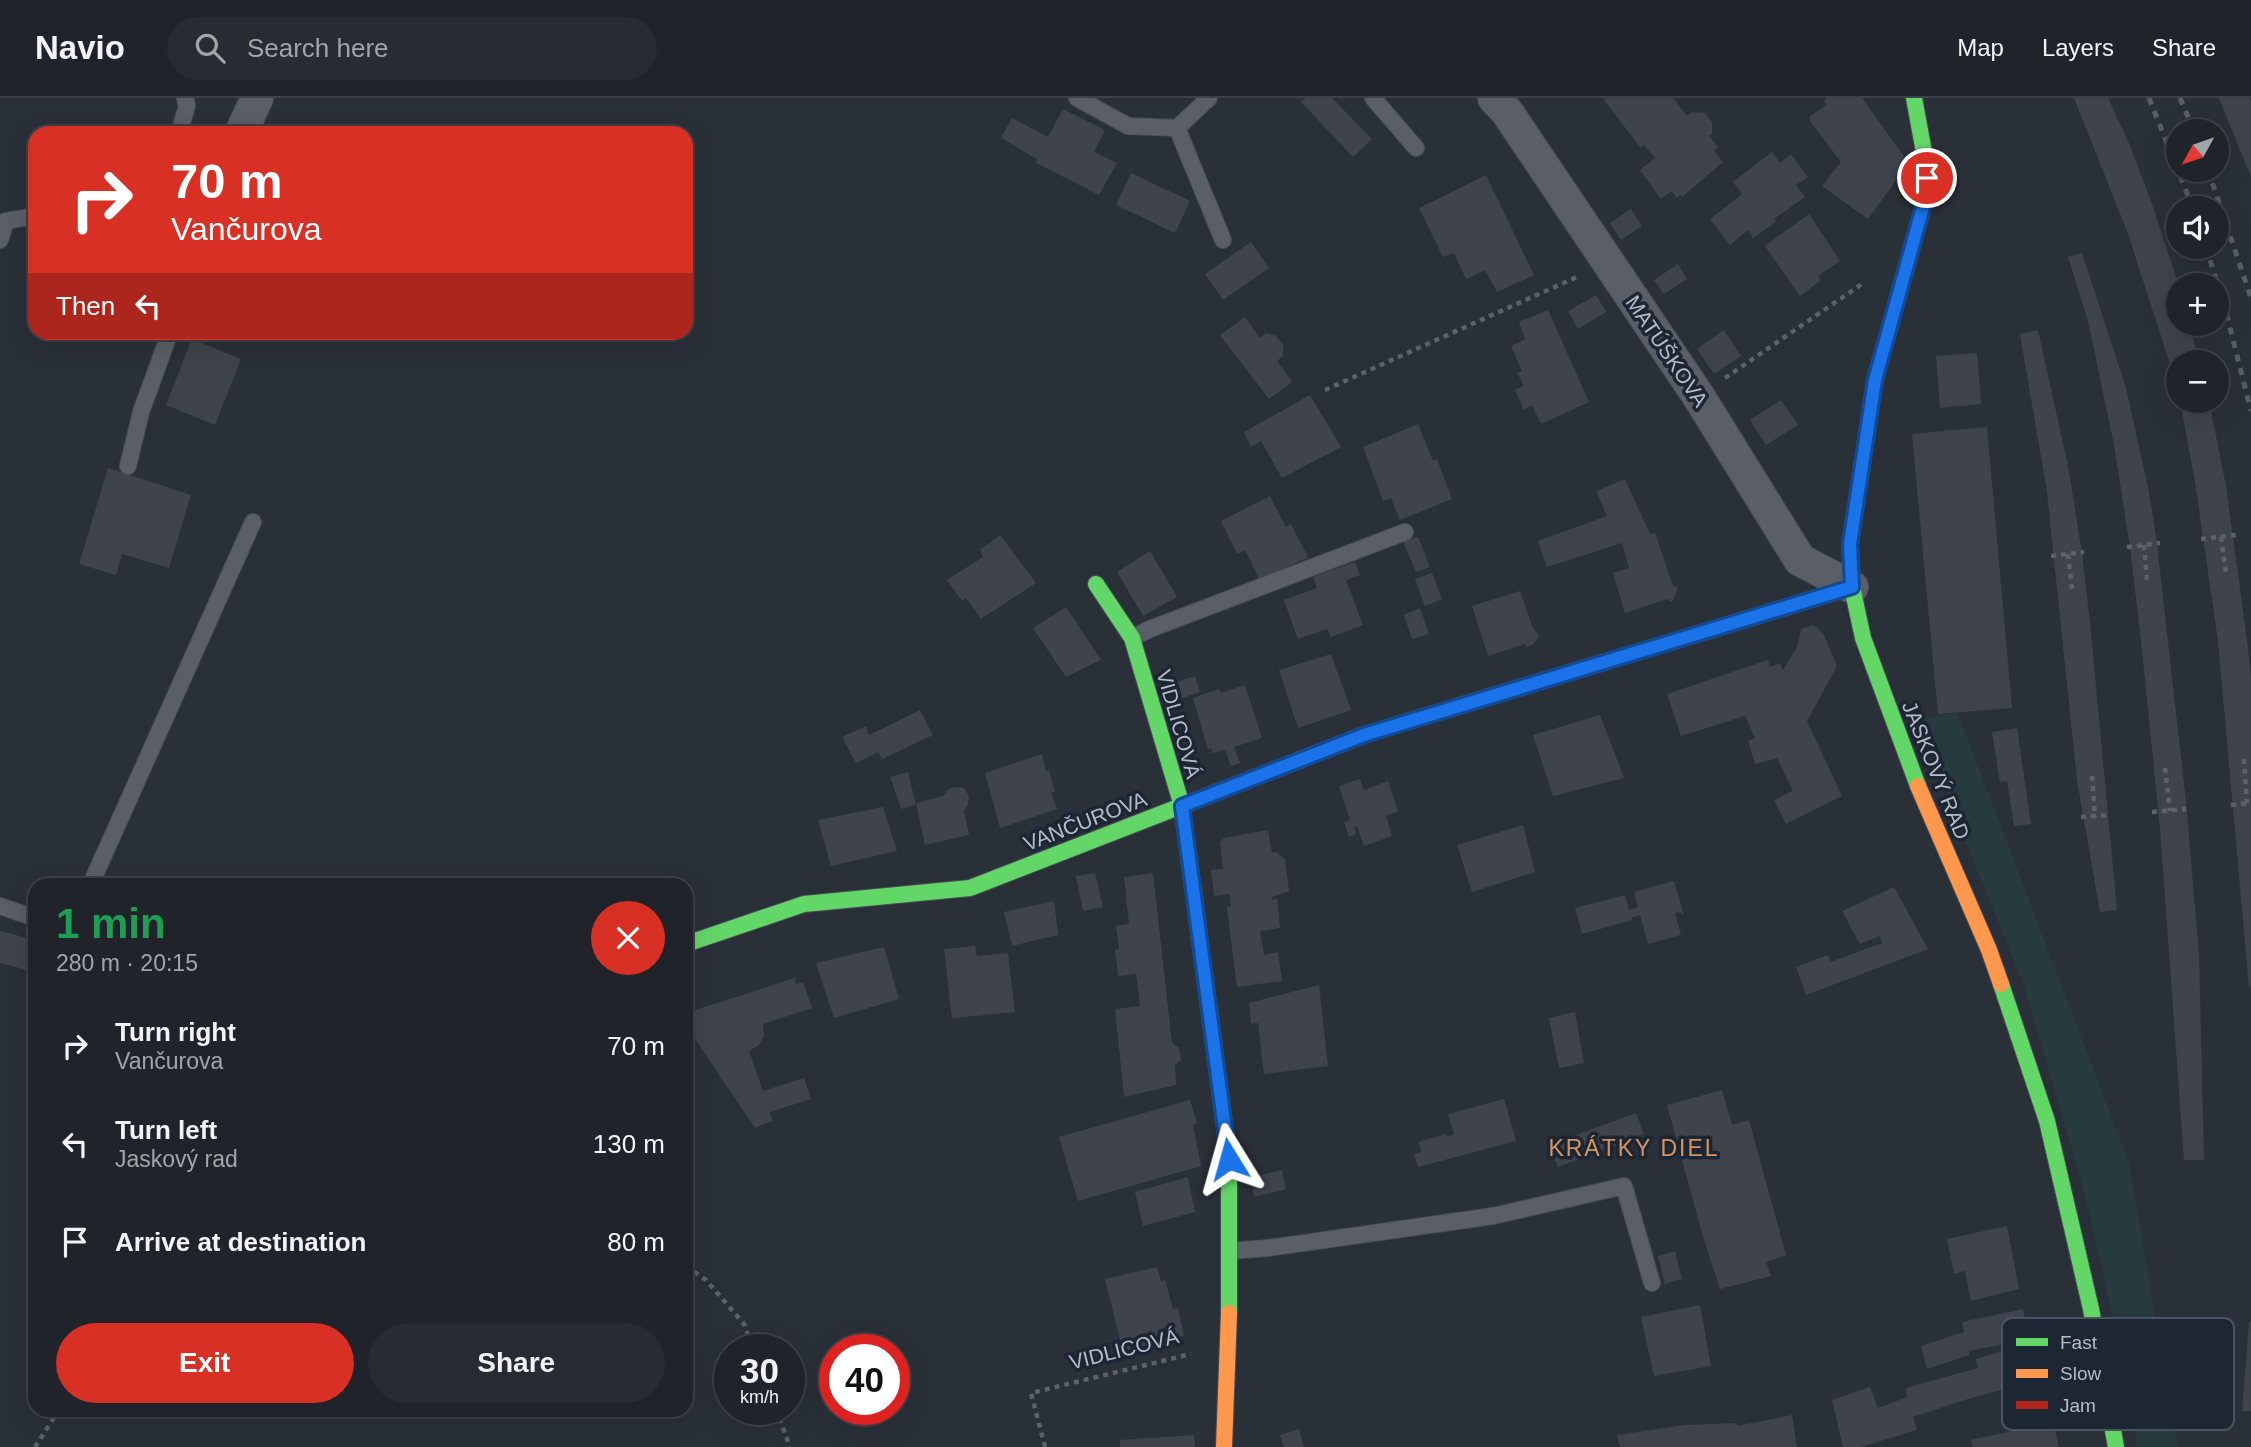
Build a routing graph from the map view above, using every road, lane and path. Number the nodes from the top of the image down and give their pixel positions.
1 (184, 98) edge
2 (257, 98) edge
3 (1077, 98) edge
4 (1209, 98) edge
5 (1373, 98) edge
6 (1494, 98) edge
7 (1914, 98) edge
8 (181, 126) edge
9 (245, 126) edge
10 (1177, 128) junction
11 (1416, 148) dead end
12 (28, 217) edge
13 (3, 221) edge
14 (0, 240) edge
15 (1223, 240) dead end
16 (1587, 272) dead end
17 (1865, 282) dead end
18 (167, 340) edge
19 (1325, 390) dead end
20 (1699, 397) junction
21 (128, 466) dead end
22 (253, 522) dead end
23 (1405, 532) dead end
24 (2236, 535) dead end
25 (2221, 537) junction
26 (2201, 539) dead end
27 (2160, 544) dead end
28 (2144, 545) junction
29 (2127, 547) dead end
30 (2084, 552) dead end
31 (2068, 554) junction
32 (2051, 556) dead end
33 (2226, 573) dead end
34 (2147, 581) dead end
35 (1096, 584) dead end
36 (1852, 587) junction
37 (2073, 589) dead end
38 (1132, 638) junction
39 (2244, 759) dead end
40 (2165, 768) dead end
41 (2092, 776) dead end
42 (2249, 803) edge
43 (2231, 805) dead end
44 (1182, 806) junction
45 (2186, 809) dead end
46 (2169, 811) junction
47 (2152, 813) dead end
48 (2110, 816) dead end
49 (2081, 817) dead end
50 (2095, 817) junction
51 (94, 878) edge
52 (0, 906) edge
53 (28, 916) edge
54 (693, 942) edge
55 (1229, 1251) junction
56 (693, 1271) edge
57 (1652, 1283) dead end
58 (2093, 1318) edge
59 (748, 1334) edge
60 (1226, 1346) junction
61 (54, 1417) edge
62 (782, 1425) edge
63 (35, 1447) edge
64 (790, 1447) edge
65 (1045, 1447) edge
66 (1224, 1447) edge

1 - 8 lane
2 - 9 street
3 - 10 lane
4 - 10 lane
5 - 11 lane
6 - 20 street, MATÚŠKOVA
7 - 36 street, JASKOVÝ RAD
10 - 15 lane
12 - 13 lane
13 - 14 lane
16 - 19 path
17 - 20 path
18 - 21 lane
20 - 36 street, MATÚŠKOVA
22 - 51 lane
23 - 38 lane
24 - 25 path
25 - 26 path
25 - 33 path
27 - 28 path
28 - 29 path
28 - 34 path
30 - 31 path
31 - 32 path
31 - 37 path
35 - 38 street, VIDLICOVÁ
36 - 44 street, VANČUROVA
36 - 58 street, JASKOVÝ RAD
38 - 44 street, VIDLICOVÁ
39 - 42 path
40 - 46 path
41 - 50 path
42 - 43 path
44 - 54 street, VANČUROVA
44 - 55 street, VIDLICOVÁ
45 - 46 path
46 - 47 path
48 - 50 path
49 - 50 path
52 - 53 lane
55 - 57 lane
55 - 60 street, VIDLICOVÁ
56 - 59 path
60 - 65 path, VIDLICOVÁ
60 - 66 street, VIDLICOVÁ
61 - 63 path
62 - 64 path

